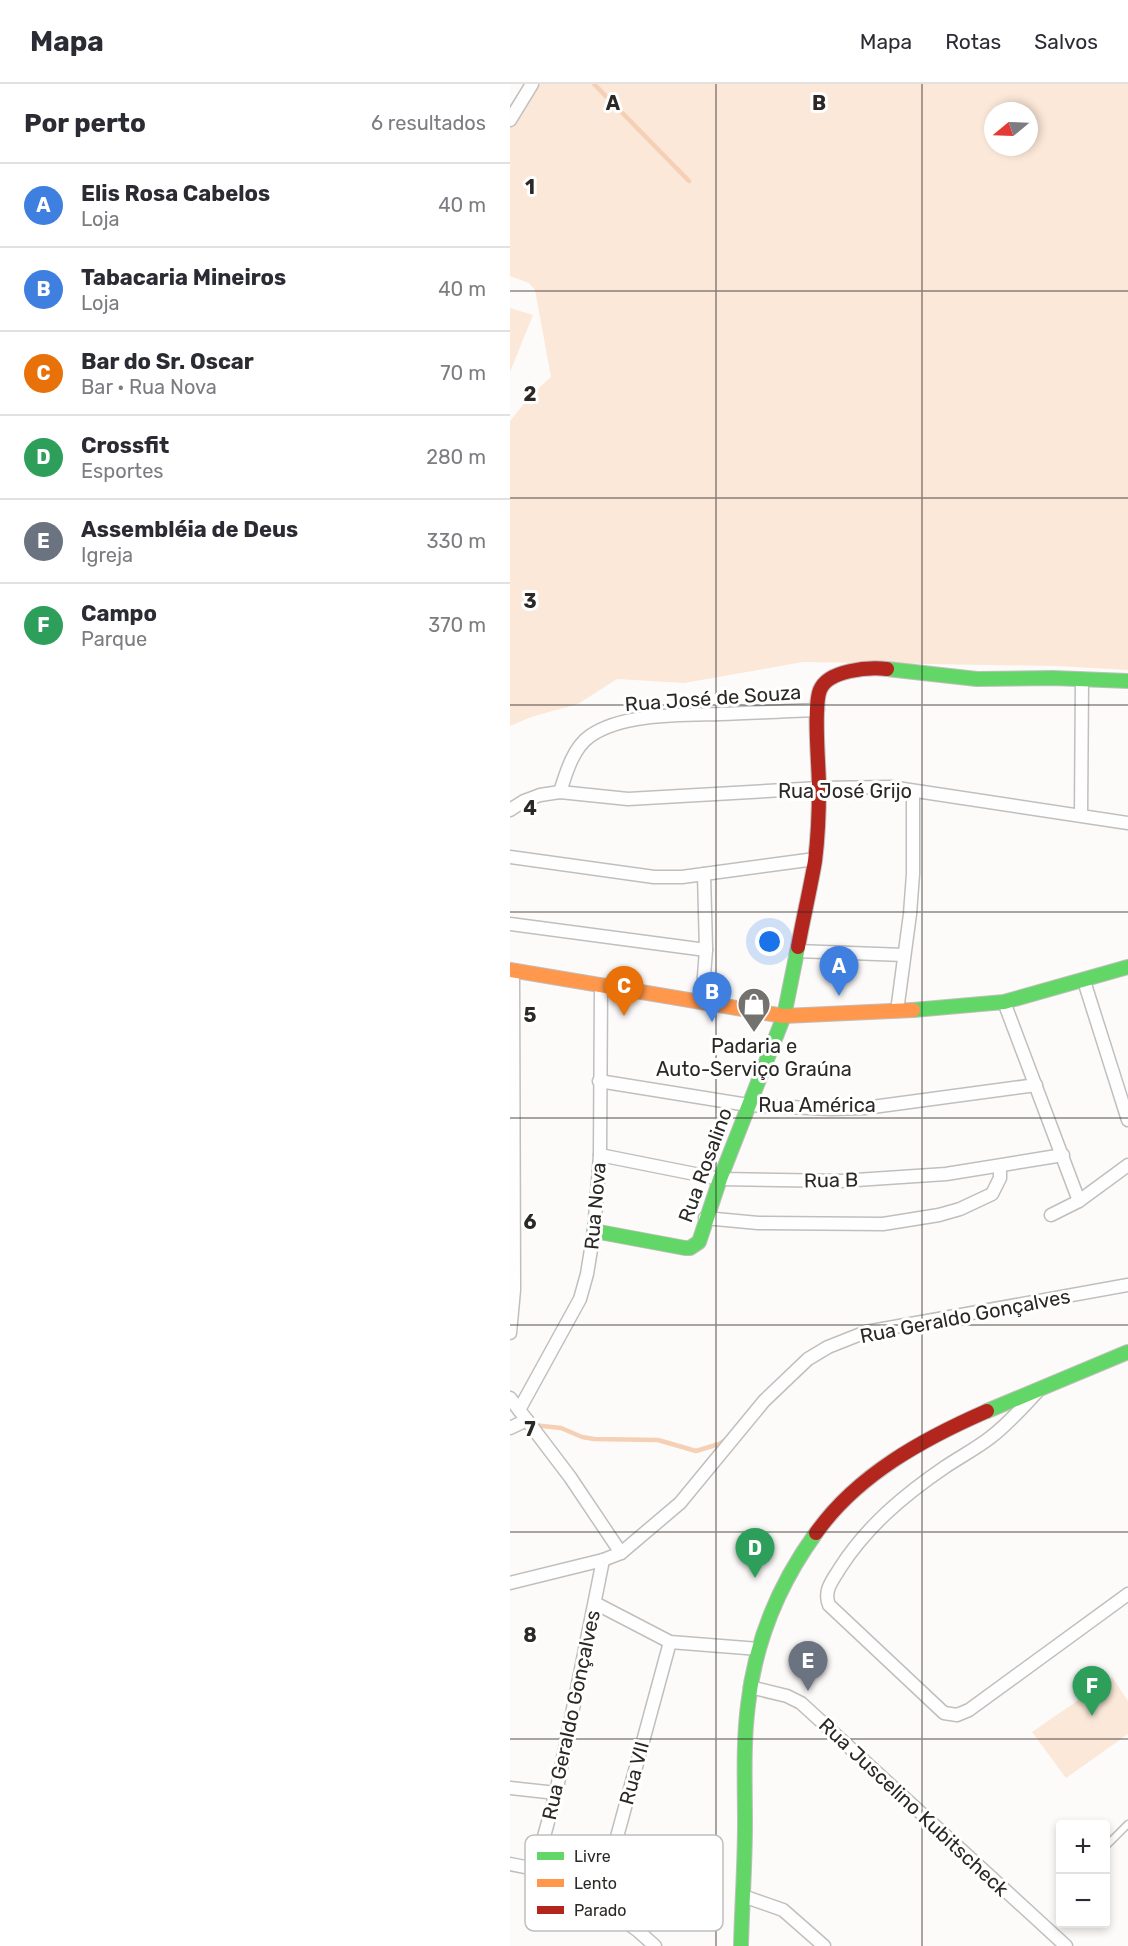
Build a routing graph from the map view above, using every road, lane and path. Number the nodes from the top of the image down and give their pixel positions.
1 (532, 84) edge
2 (515, 105) edge
3 (510, 120) edge
4 (1082, 679) junction
5 (1128, 681) edge
6 (818, 710) junction
7 (819, 788) junction
8 (913, 790) junction
9 (560, 792) junction
10 (510, 810) edge
11 (1082, 815) junction
12 (1128, 823) edge
13 (510, 857) edge
14 (815, 859) junction
15 (704, 874) junction
16 (510, 924) edge
17 (706, 951) junction
18 (797, 951) junction
19 (904, 955) junction
20 (1128, 968) edge
21 (512, 970) edge
22 (1084, 981) junction
23 (601, 985) junction
24 (702, 1002) junction
25 (1004, 1002) junction
26 (897, 1011) junction
27 (784, 1016) junction
28 (599, 1081) junction
29 (1036, 1085) junction
30 (748, 1105) junction
31 (1128, 1120) edge
32 (600, 1155) junction
33 (1063, 1155) junction
34 (1128, 1165) edge
35 (1000, 1166) junction
36 (720, 1179) junction
37 (1079, 1201) junction
38 (1051, 1215) dead end
39 (705, 1218) junction
40 (594, 1231) junction
41 (1128, 1284) edge
42 (510, 1333) edge
43 (1128, 1352) edge
44 (1040, 1389) junction
45 (510, 1398) edge
46 (523, 1415) junction
47 (510, 1428) edge
48 (621, 1553) junction
49 (603, 1560) junction
50 (510, 1583) edge
51 (1128, 1594) edge
52 (595, 1603) junction
53 (670, 1642) junction
54 (759, 1649) junction
55 (750, 1687) junction
56 (510, 1788) edge
57 (556, 1793) junction
58 (1128, 1824) edge
59 (544, 1835) edge
60 (617, 1835) edge
61 (1110, 1842) edge
62 (510, 1864) edge
63 (525, 1867) edge
64 (742, 1896) junction
65 (638, 1931) edge
66 (655, 1946) edge
67 (741, 1946) edge
68 (824, 1946) edge
69 (1066, 1946) edge

1 - 2 street
2 - 3 street
4 - 5 street, Rua José de Souza
4 - 6 street, Rua José de Souza
4 - 11 street
6 - 7 street, Rua José de Souza
6 - 9 street, Rua José de Souza
7 - 8 street, Rua José Grijo
7 - 9 street, Rua José Grijo
7 - 14 street, Rua Rosalino
8 - 11 street, Rua José Grijo
8 - 19 street
9 - 10 street
11 - 12 street, Rua José Grijo
13 - 15 street
14 - 15 street
14 - 18 street, Rua Rosalino
15 - 17 street
16 - 17 street
17 - 24 street
18 - 19 street
18 - 27 street, Rua Rosalino
19 - 26 street
20 - 22 street
21 - 23 street
21 - 42 street
22 - 25 street
22 - 31 street
23 - 24 street
23 - 28 street, Rua Nova
24 - 27 street
25 - 26 street
25 - 29 street
26 - 27 street
27 - 30 street, Rua Rosalino
28 - 30 street, Rua América
28 - 32 street, Rua Nova
29 - 30 street, Rua América
29 - 33 street
30 - 36 street, Rua Rosalino
32 - 36 street, Rua B
32 - 40 street, Rua Nova
33 - 35 street, Rua B
33 - 37 street
34 - 37 street
35 - 36 street, Rua B
35 - 39 street
36 - 39 street, Rua Rosalino
37 - 38 street
39 - 40 street, Rua Rosalino
40 - 46 street, Rua Nova
41 - 48 street, Rua Geraldo Gonçalves
43 - 44 street
44 - 51 street
44 - 54 street
45 - 46 street
46 - 47 street
46 - 48 street
48 - 49 street, Rua Geraldo Gonçalves
49 - 50 street, Rua Geraldo Gonçalves
49 - 52 street, Rua Geraldo Gonçalves
52 - 53 street
52 - 57 street, Rua Geraldo Gonçalves
53 - 54 street
53 - 60 street, Rua VII
54 - 55 street
55 - 64 street
55 - 69 street, Rua Juscelino Kubitscheck
56 - 57 street
57 - 59 street, Rua Geraldo Gonçalves
58 - 61 lane
62 - 63 street
64 - 67 street
64 - 68 street
65 - 66 street

